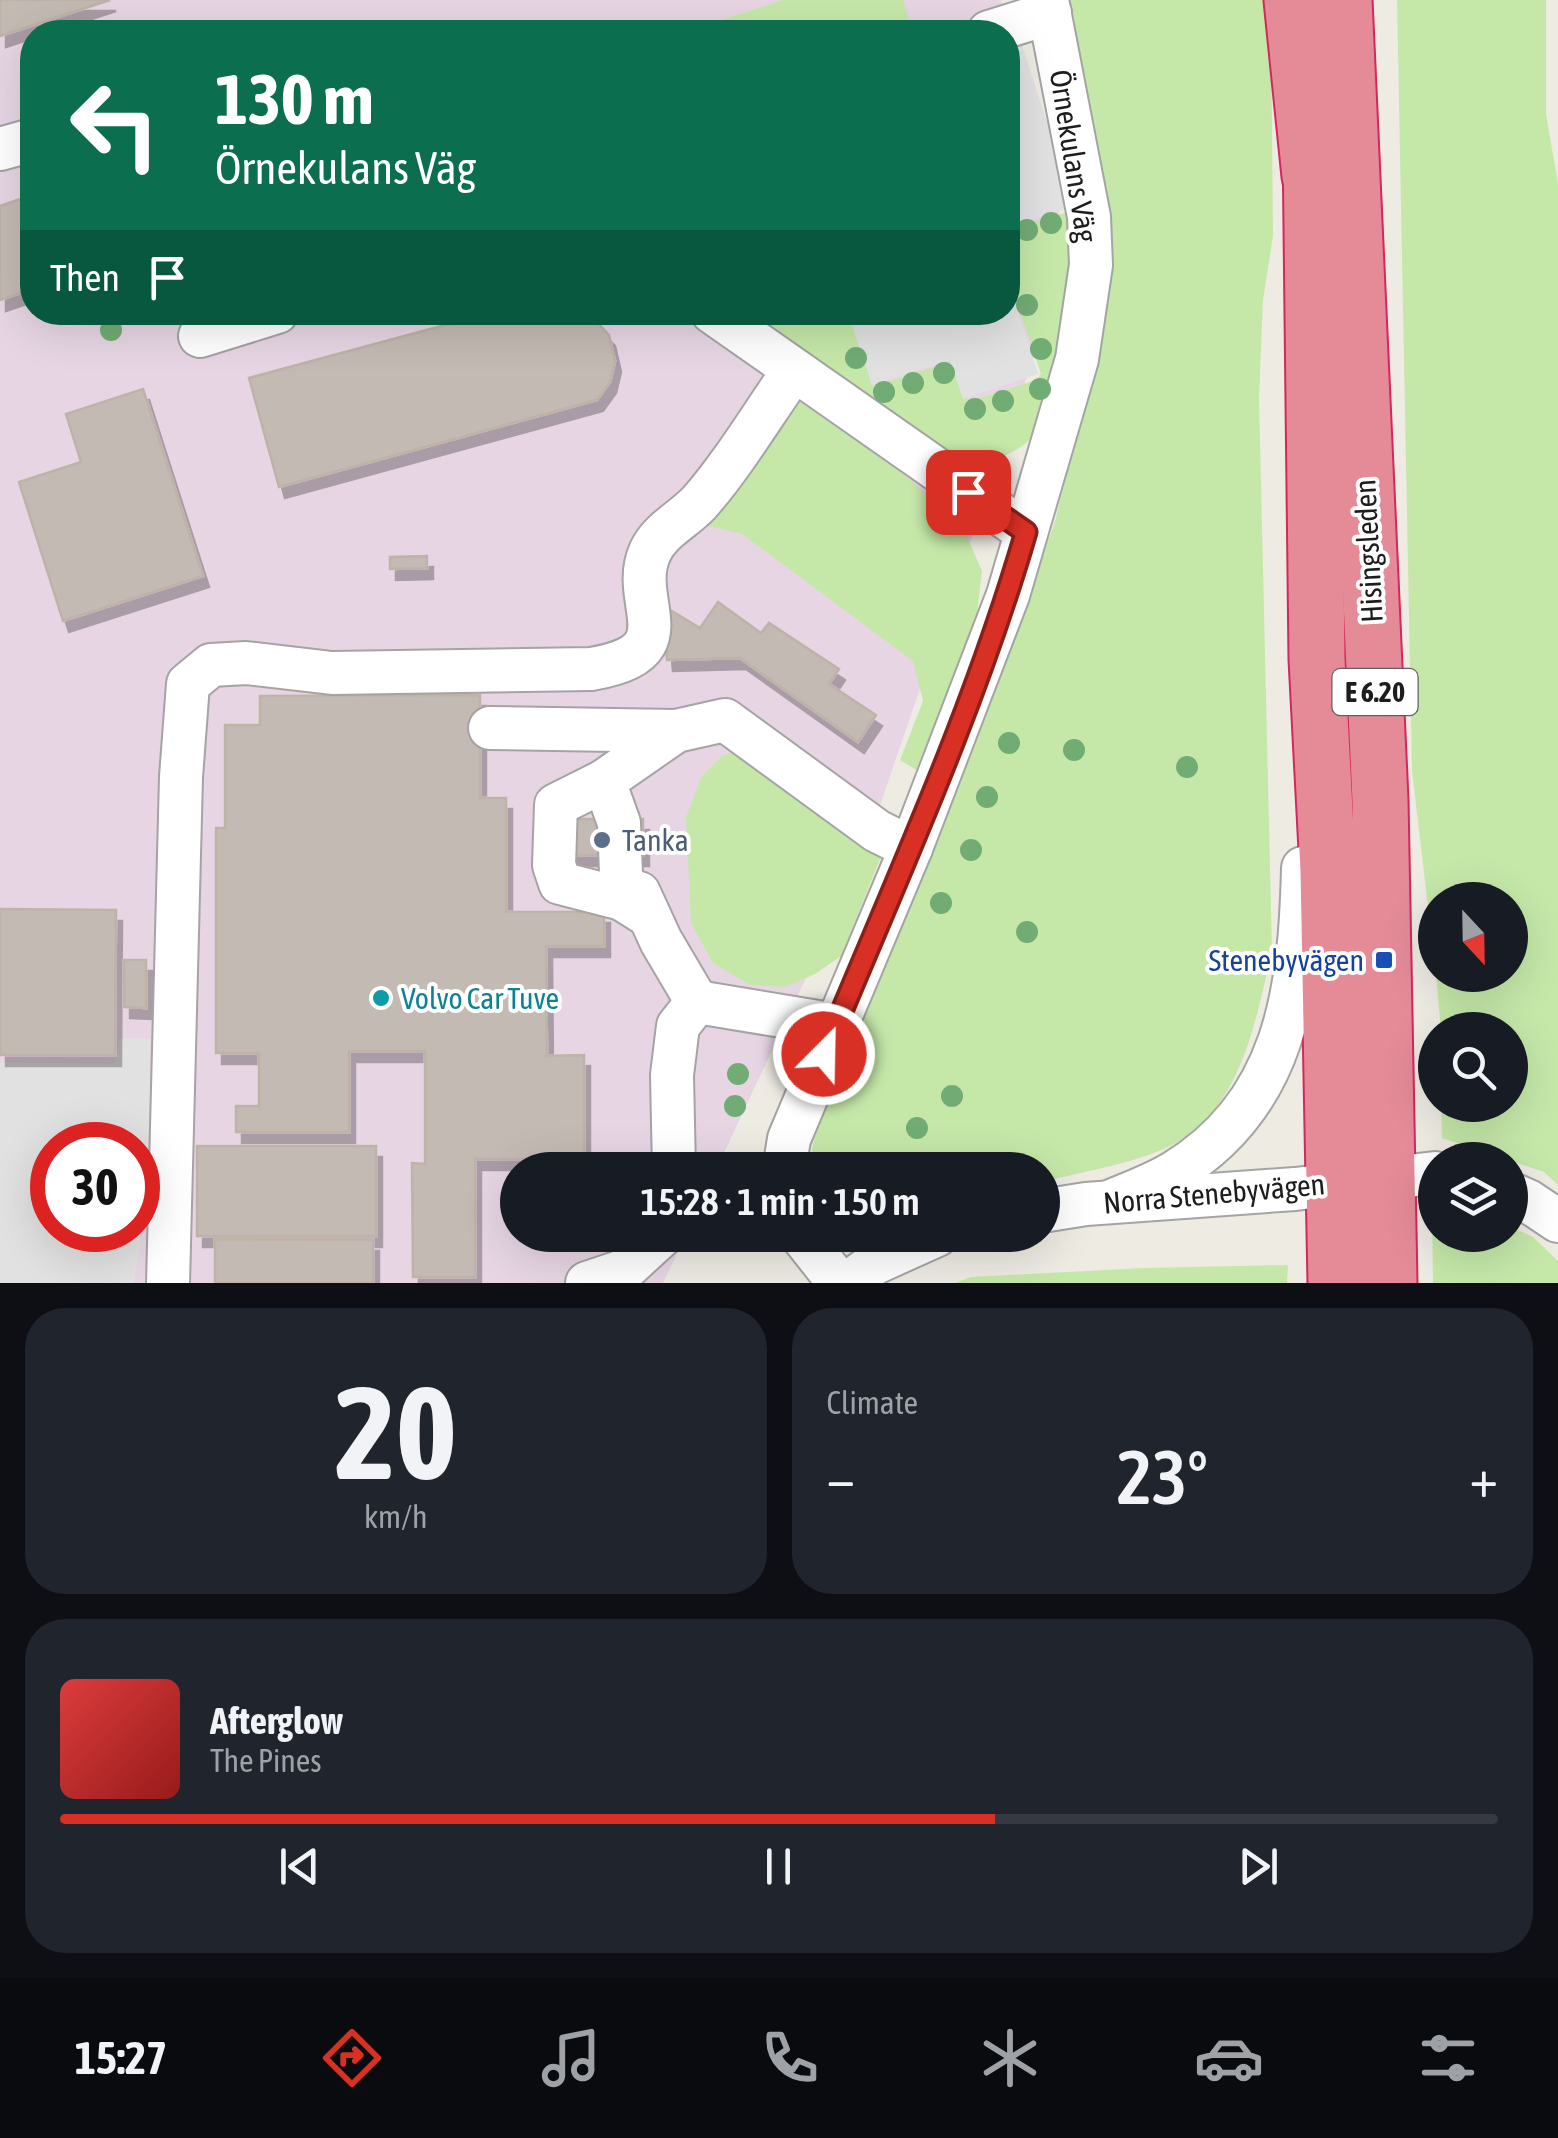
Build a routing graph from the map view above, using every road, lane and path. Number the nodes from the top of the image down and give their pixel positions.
1 (1292, 0) edge
2 (1306, 0) edge
3 (1344, 0) edge
4 (1368, 0) edge
5 (1049, 6) edge
6 (1017, 20) edge
7 (1332, 206) junction
8 (235, 325) edge
9 (730, 325) edge
10 (200, 336) dead end
11 (794, 370) junction
12 (1026, 532) junction
13 (490, 728) dead end
14 (676, 730) junction
15 (1321, 744) junction
16 (604, 780) junction
17 (911, 848) junction
18 (635, 907) junction
19 (697, 1002) junction
20 (836, 1025) junction
21 (674, 1152) edge
22 (787, 1152) edge
23 (1385, 1178) edge
24 (1528, 1201) edge
25 (1109, 1202) junction
26 (1060, 1209) edge
27 (1558, 1221) edge
28 (644, 1252) edge
29 (814, 1252) edge
30 (899, 1252) edge
31 (168, 1283) edge
32 (587, 1283) edge
33 (839, 1283) edge
34 (848, 1283) edge
35 (1336, 1283) edge
36 (1389, 1283) edge

1 - 7 highway
2 - 7 highway, Hisingsleden / E 6.20
3 - 7 highway, Hisingsleden / E 6.20
4 - 7 highway
5 - 6 street, Örnekulans Väg
5 - 12 street, Örnekulans Väg
7 - 15 highway, Hisingsleden / E 6.20
7 - 23 highway, Hisingsleden / E 6.20
8 - 10 street
9 - 11 street
11 - 12 street
11 - 31 street
12 - 17 street, Örnekulans Väg
13 - 14 street
14 - 16 street
14 - 17 street
15 - 23 highway, Hisingsleden / E 6.20
15 - 25 street
16 - 18 street
16 - 18 street
17 - 20 street, Örnekulans Väg
18 - 19 street
19 - 20 street
19 - 21 street
20 - 22 street, Örnekulans Väg
23 - 25 street, Norra Stenebyvägen
23 - 35 highway, Hisingsleden / E 6.20
23 - 36 highway, Hisingsleden / E 6.20
24 - 27 street
25 - 26 street, Norra Stenebyvägen
28 - 32 street
29 - 33 street
30 - 34 street

